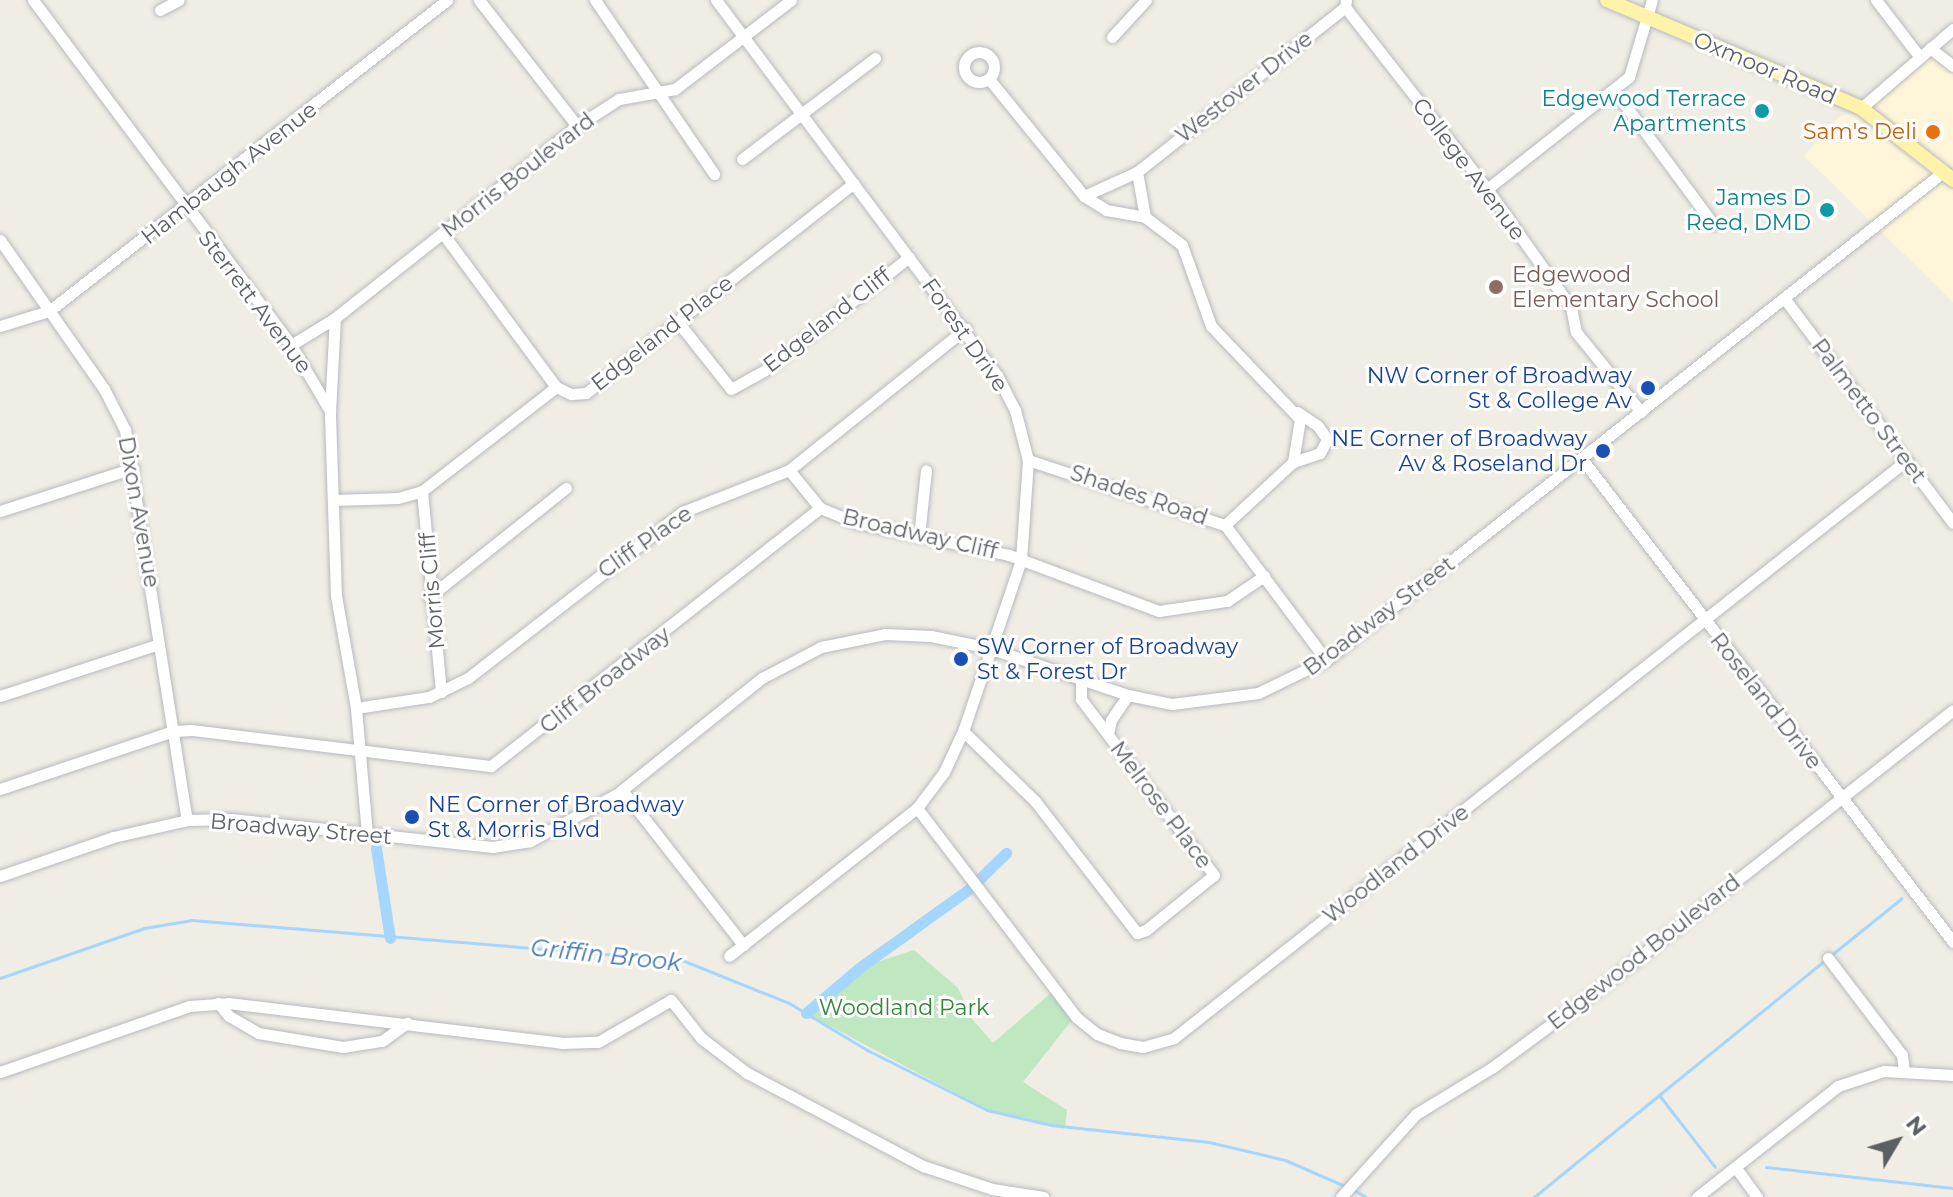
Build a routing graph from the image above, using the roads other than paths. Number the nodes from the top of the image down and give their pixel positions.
1 (33, 0) edge
2 (179, 0) edge
3 (447, 0) edge
4 (479, 0) edge
5 (595, 0) edge
6 (716, 0) edge
7 (791, 0) edge
8 (1146, 0) edge
9 (1607, 0) edge
10 (1652, 0) edge
11 (1876, 0) edge
12 (1345, 4) edge
13 (160, 10) dead end
14 (1650, 18) junction
15 (1953, 29) edge
16 (1112, 37) dead end
17 (744, 38) junction
18 (1930, 48) junction
19 (1919, 56) junction
20 (875, 58) dead end
21 (1953, 66) edge
22 (989, 79) dead end
23 (1614, 90) junction
24 (662, 91) junction
25 (1861, 108) junction
26 (803, 115) junction
27 (577, 126) junction
28 (742, 159) dead end
29 (1137, 172) junction
30 (714, 174) dead end
31 (1948, 176) edge
32 (854, 183) junction
33 (1487, 189) junction
34 (1084, 196) junction
35 (185, 209) junction
36 (1145, 217) junction
37 (1713, 224) dead end
38 (444, 235) junction
39 (0, 240) edge
40 (909, 257) junction
41 (1784, 298) junction
42 (49, 311) junction
43 (335, 318) junction
44 (678, 322) junction
45 (0, 326) edge
46 (965, 329) junction
47 (291, 345) junction
48 (556, 387) junction
49 (1293, 410) junction
50 (330, 412) junction
51 (1641, 412) junction
52 (1582, 459) junction
53 (1028, 460) junction
54 (1907, 460) junction
55 (1293, 462) junction
56 (133, 468) junction
57 (789, 470) junction
58 (926, 470) dead end
59 (566, 488) dead end
60 (422, 491) junction
61 (333, 500) junction
62 (820, 508) junction
63 (0, 511) edge
64 (1953, 523) edge
65 (1225, 525) junction
66 (919, 536) junction
67 (1021, 560) junction
68 (1264, 576) junction
69 (429, 597) junction
70 (1703, 620) junction
71 (159, 644) junction
72 (989, 648) junction
73 (1326, 660) junction
74 (1081, 681) junction
75 (441, 692) junction
76 (1128, 695) junction
77 (0, 696) edge
78 (356, 708) junction
79 (1953, 710) edge
80 (173, 731) junction
81 (963, 731) junction
82 (1108, 734) junction
83 (360, 749) junction
84 (0, 789) edge
85 (622, 790) junction
86 (1843, 798) junction
87 (917, 808) junction
88 (187, 820) junction
89 (367, 834) junction
90 (0, 876) edge
91 (1953, 942) edge
92 (743, 945) junction
93 (729, 956) dead end
94 (1828, 958) dead end
95 (218, 1003) junction
96 (407, 1023) junction
97 (0, 1072) edge
98 (1904, 1072) junction
99 (1953, 1075) edge
100 (1736, 1168) junction
101 (1342, 1196) edge
102 (1043, 1197) edge
103 (1697, 1197) edge
104 (1757, 1197) edge

1 - 35 street, Sterrett Avenue
2 - 13 street
3 - 35 street, Hambaugh Avenue
4 - 27 street
5 - 24 street
6 - 17 street, Forest Drive
7 - 17 street, Morris Boulevard
8 - 16 street
9 - 14 main road, Oxmoor Road
10 - 14 street
11 - 19 street
12 - 29 street, Westover Drive
12 - 33 street, College Avenue
14 - 23 street
14 - 25 main road, Oxmoor Road
15 - 18 street
17 - 24 street, Morris Boulevard
17 - 26 street, Forest Drive
18 - 19 street
18 - 21 street
19 - 25 street
20 - 26 street
22 - 34 street
23 - 33 street
23 - 37 street
24 - 27 street, Morris Boulevard
24 - 30 street
25 - 31 main road, Oxmoor Road
26 - 28 street
26 - 32 street, Forest Drive
27 - 38 street, Morris Boulevard
29 - 34 street, Westover Drive
29 - 36 street
31 - 41 street, Broadway Street
32 - 40 street, Forest Drive
32 - 44 street, Edgeland Place
33 - 51 street, College Avenue
34 - 36 street
35 - 42 street, Hambaugh Avenue
35 - 47 street, Sterrett Avenue
36 - 49 street
38 - 43 street, Morris Boulevard
38 - 48 street
39 - 42 street, Dixon Avenue
40 - 44 street, Edgeland Cliff
40 - 46 street, Forest Drive
41 - 51 street, Broadway Street
41 - 54 street, Palmetto Street
42 - 45 street, Hambaugh Avenue
42 - 56 street, Dixon Avenue
43 - 47 street, Morris Boulevard
43 - 50 street
44 - 48 street, Edgeland Place
46 - 53 street, Forest Drive
46 - 57 street, Cliff Place
47 - 50 street, Sterrett Avenue
48 - 60 street, Edgeland Place
49 - 55 street
49 - 55 street
50 - 61 street
51 - 52 street, Broadway Street
52 - 70 street, Roseland Drive
52 - 73 street, Broadway Street
53 - 65 street, Shades Road
53 - 67 street, Forest Drive
54 - 64 street, Palmetto Street
54 - 70 street, Woodland Drive
55 - 65 street
56 - 63 street
56 - 71 street, Dixon Avenue
57 - 62 street
57 - 75 street, Cliff Place
58 - 66 street
59 - 69 street
60 - 61 street, Edgeland Place
60 - 69 street, Morris Cliff
61 - 78 street
62 - 66 street, Broadway Cliff
62 - 83 street, Cliff Broadway
65 - 68 street, Shades Road
66 - 67 street, Broadway Cliff
67 - 68 street, Broadway Cliff
67 - 72 street, Forest Drive
68 - 73 street, Shades Road
69 - 75 street, Morris Cliff
70 - 86 street, Roseland Drive
70 - 87 street, Woodland Drive
71 - 77 street
71 - 80 street, Dixon Avenue
72 - 74 street, Broadway Street
72 - 81 street, Forest Drive
72 - 85 street, Broadway Street
73 - 76 street, Broadway Street
74 - 76 street, Broadway Street
74 - 82 street, Melrose Place
75 - 78 street, Cliff Place
76 - 82 street, Melrose Place
78 - 83 street
79 - 86 street, Edgewood Boulevard
80 - 83 street, Cliff Broadway
80 - 84 street
80 - 88 street, Dixon Avenue
81 - 82 street, Melrose Place
81 - 87 street, Forest Drive
83 - 89 street
85 - 89 street, Broadway Street
85 - 92 street
86 - 91 street, Roseland Drive
86 - 101 street, Edgewood Boulevard
87 - 92 street, Forest Drive
88 - 89 street, Broadway Street
88 - 90 street, Broadway Street
92 - 93 street, Forest Drive
94 - 98 street
95 - 96 street
95 - 96 street
95 - 97 street
96 - 102 street
98 - 99 street
98 - 100 street
100 - 103 street
100 - 104 street

